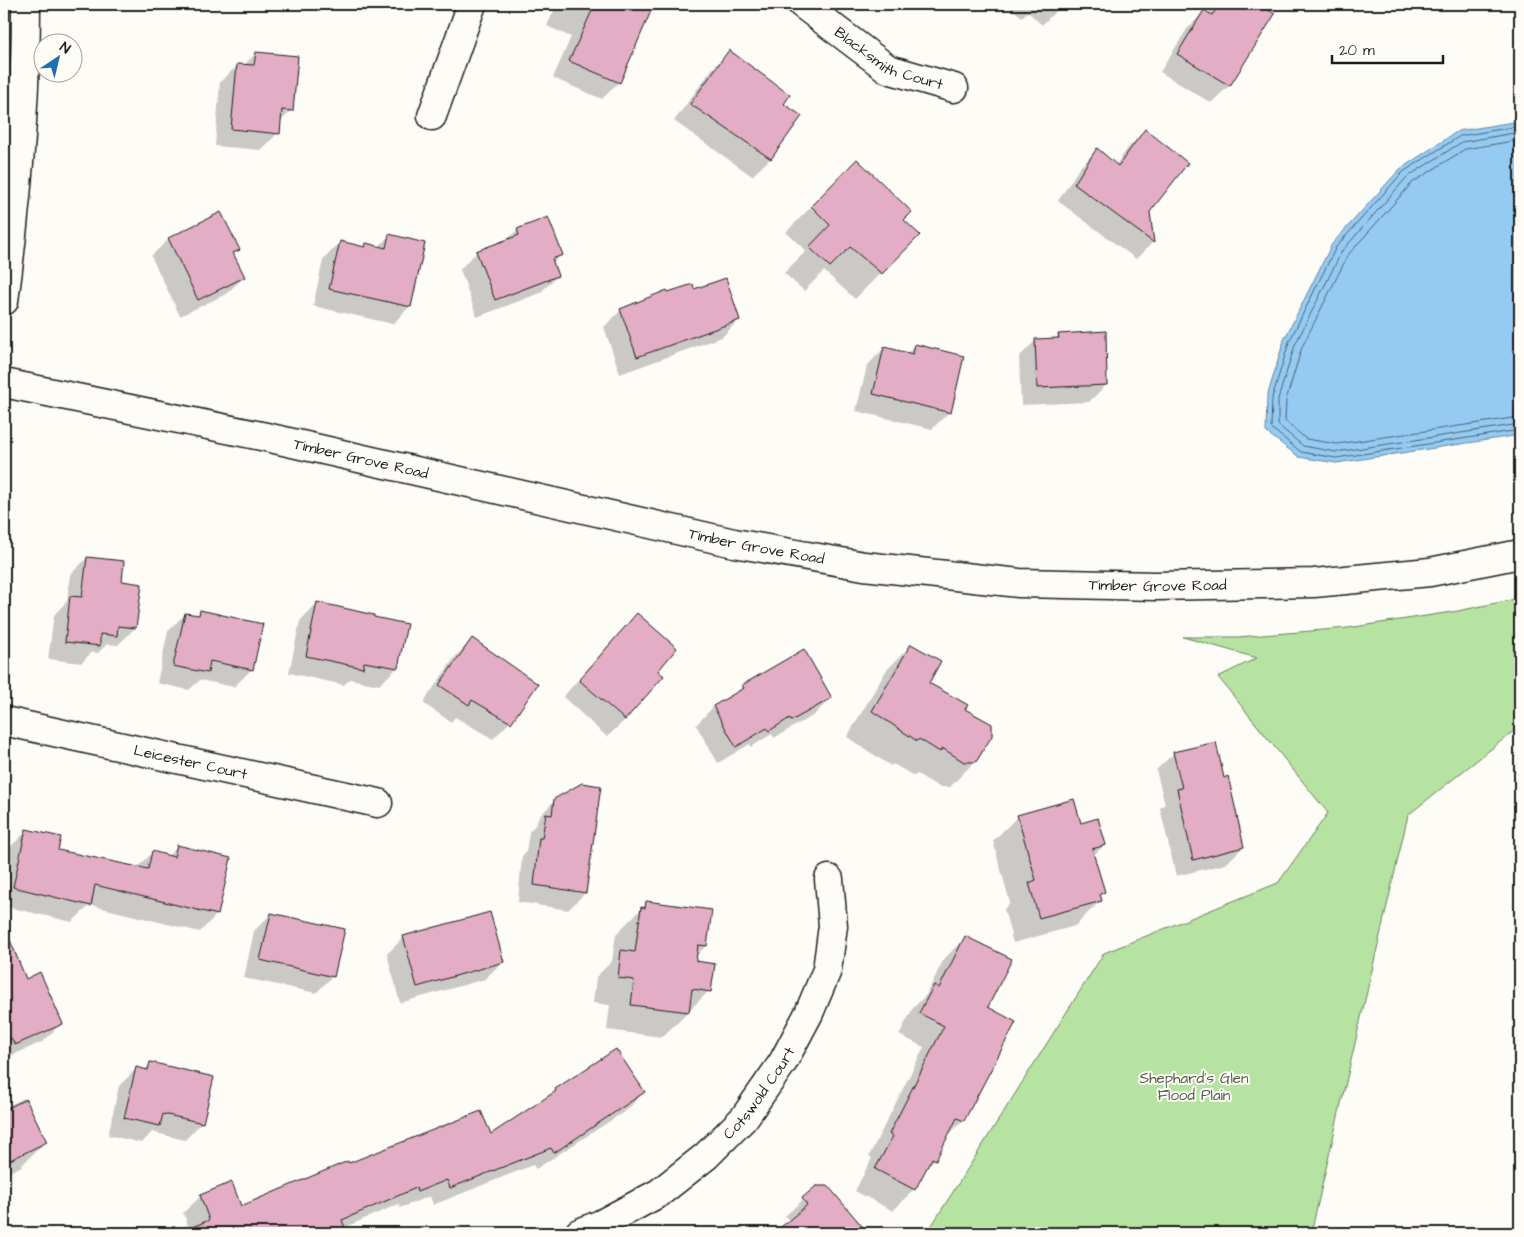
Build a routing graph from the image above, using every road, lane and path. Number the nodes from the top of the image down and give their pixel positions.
1 (26, 4) edge
2 (472, 4) edge
3 (802, 4) edge
4 (954, 88) dead end
5 (432, 116) dead end
6 (4, 301) edge
7 (4, 383) edge
8 (1520, 554) edge
9 (4, 721) edge
10 (378, 802) dead end
11 (830, 879) dead end
12 (579, 1233) edge

1 - 6 street
2 - 5 street
3 - 4 street, Blacksmith Court
7 - 8 street, Timber Grove Road
9 - 10 street, Leicester Court
11 - 12 street, Cotswold Court

